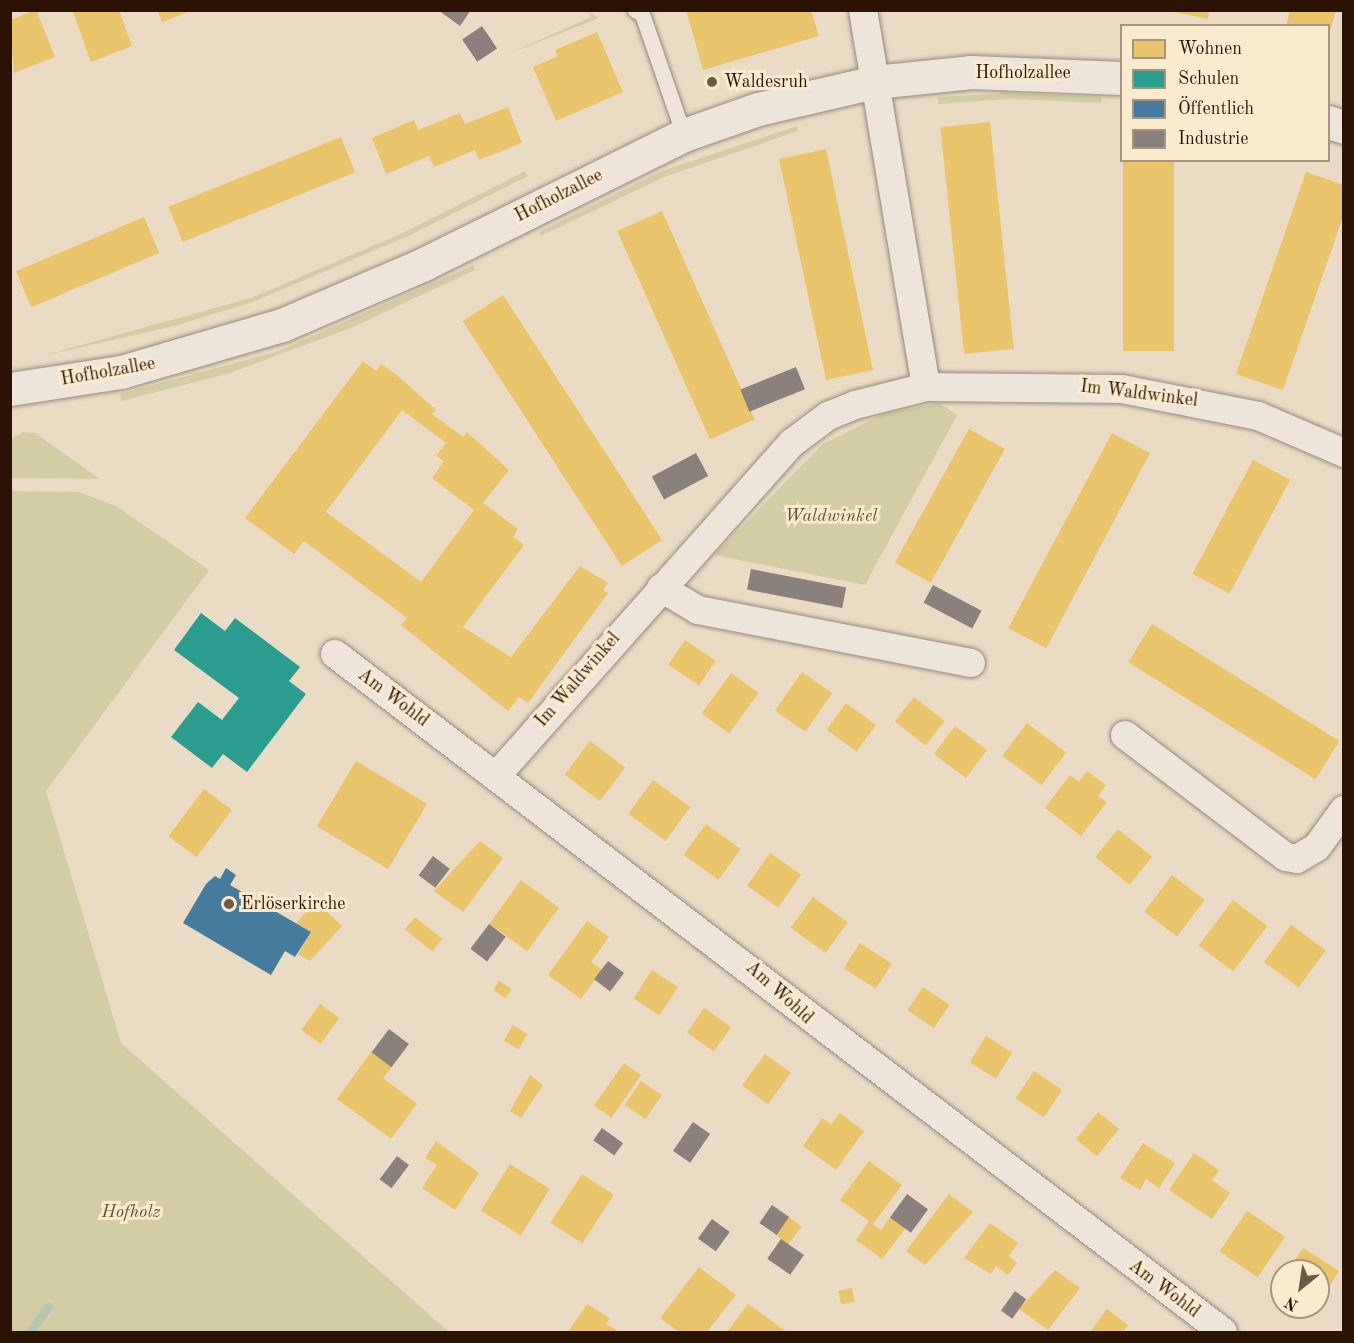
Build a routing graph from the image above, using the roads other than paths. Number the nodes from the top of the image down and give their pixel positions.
1 (635, 10) edge
2 (864, 10) edge
3 (1120, 78) edge
4 (874, 82) junction
5 (684, 135) junction
6 (926, 387) junction
7 (10, 388) edge
8 (1344, 453) edge
9 (661, 588) junction
10 (335, 654) dead end
11 (971, 663) dead end
12 (1125, 735) dead end
13 (497, 775) junction
14 (1344, 810) edge
15 (1223, 1332) edge

1 - 5 lane
2 - 4 street
3 - 4 street, Hofholzallee
4 - 5 street, Hofholzallee
4 - 6 street
5 - 7 street, Hofholzallee
6 - 8 street, Im Waldwinkel
6 - 9 street, Im Waldwinkel
9 - 11 street
9 - 13 street, Im Waldwinkel
10 - 13 street, Am Wohld
12 - 14 street
13 - 15 street, Am Wohld

